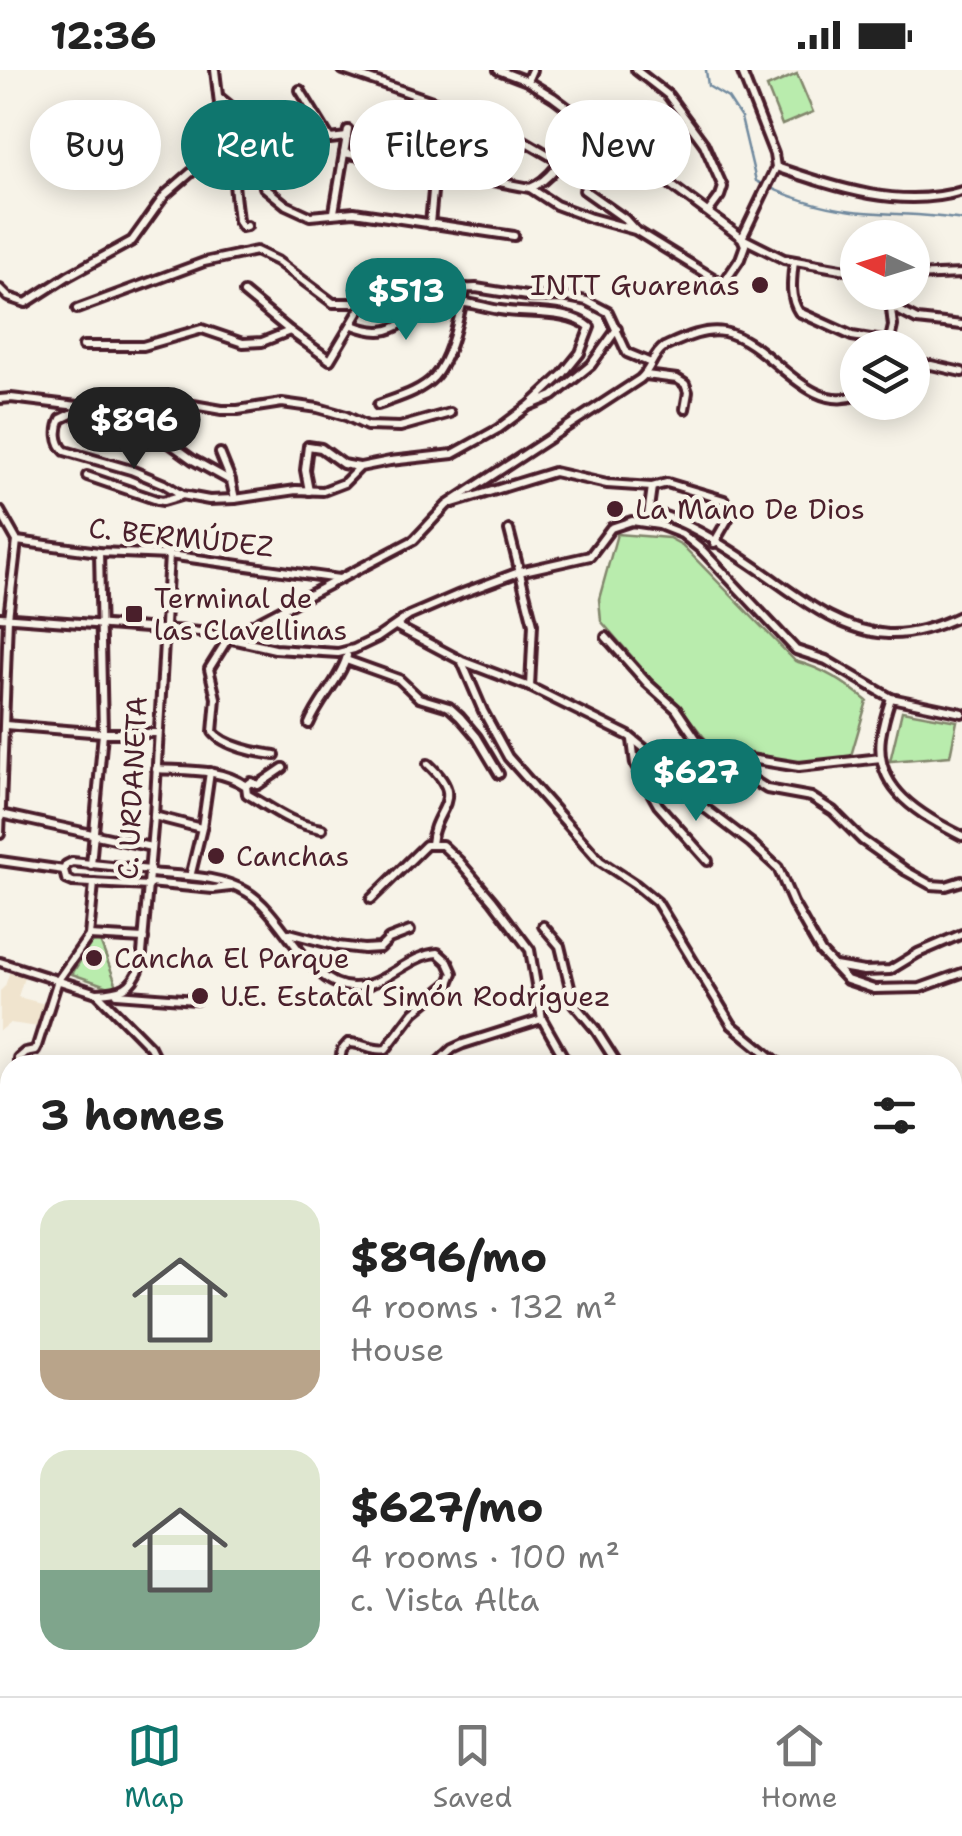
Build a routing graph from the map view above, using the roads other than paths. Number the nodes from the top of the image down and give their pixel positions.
1 (215, 70) edge
2 (344, 70) edge
3 (498, 70) edge
4 (532, 70) edge
5 (636, 70) edge
6 (741, 70) edge
7 (527, 81) junction
8 (300, 90) dead end
9 (219, 98) junction
10 (222, 100) edge
11 (428, 100) edge
12 (557, 100) edge
13 (344, 154) junction
14 (350, 155) edge
15 (776, 166) junction
16 (545, 178) edge
17 (525, 187) edge
18 (530, 188) junction
19 (235, 190) edge
20 (267, 190) edge
21 (433, 190) edge
22 (584, 190) dead end
23 (679, 190) edge
24 (962, 191) edge
25 (708, 211) junction
26 (334, 212) junction
27 (430, 224) junction
28 (247, 226) dead end
29 (635, 230) junction
30 (514, 236) dead end
31 (742, 238) junction
32 (794, 262) junction
33 (840, 269) edge
34 (962, 274) edge
35 (930, 275) edge
36 (466, 288) junction
37 (0, 290) edge
38 (244, 292) dead end
39 (462, 302) junction
40 (364, 304) junction
41 (77, 309) dead end
42 (896, 310) edge
43 (353, 325) junction
44 (962, 325) edge
45 (617, 329) junction
46 (290, 331) junction
47 (840, 331) edge
48 (82, 346) dead end
49 (651, 363) junction
50 (930, 366) edge
51 (962, 372) edge
52 (646, 375) junction
53 (840, 399) edge
54 (0, 400) edge
55 (378, 405) dead end
56 (530, 405) junction
57 (86, 407) junction
58 (685, 409) dead end
59 (450, 413) dead end
60 (147, 415) junction
61 (220, 453) dead end
62 (343, 464) junction
63 (360, 467) junction
64 (87, 476) dead end
65 (348, 479) junction
66 (231, 481) junction
67 (652, 486) junction
68 (310, 492) junction
69 (182, 495) junction
70 (235, 499) junction
71 (447, 505) junction
72 (648, 511) junction
73 (0, 512) edge
74 (646, 523) junction
75 (509, 530) dead end
76 (17, 542) junction
77 (714, 543) junction
78 (99, 552) junction
79 (169, 555) junction
80 (519, 572) junction
81 (340, 579) junction
82 (962, 615) edge
83 (4, 618) edge
84 (100, 625) junction
85 (395, 625) junction
86 (164, 628) junction
87 (606, 636) dead end
88 (229, 638) junction
89 (348, 650) junction
90 (346, 660) junction
91 (462, 661) junction
92 (530, 687) junction
93 (891, 698) junction
94 (962, 713) edge
95 (2, 724) edge
96 (308, 724) dead end
97 (103, 733) junction
98 (158, 733) junction
99 (632, 738) junction
100 (712, 753) junction
101 (275, 755) dead end
102 (881, 758) junction
103 (428, 764) dead end
104 (283, 768) dead end
105 (156, 769) junction
106 (210, 772) junction
107 (499, 774) dead end
108 (258, 785) junction
109 (246, 786) junction
110 (252, 796) junction
111 (1, 814) edge
112 (154, 816) junction
113 (202, 828) junction
114 (322, 828) dead end
115 (0, 834) edge
116 (96, 834) junction
117 (962, 836) edge
118 (431, 844) junction
119 (152, 846) junction
120 (0, 861) edge
121 (708, 861) dead end
122 (92, 865) junction
123 (64, 870) junction
124 (150, 871) junction
125 (191, 873) dead end
126 (962, 881) edge
127 (94, 883) junction
128 (149, 884) junction
129 (236, 886) junction
130 (371, 899) dead end
131 (543, 926) dead end
132 (287, 932) junction
133 (410, 932) dead end
134 (962, 934) edge
135 (89, 936) junction
136 (144, 939) junction
137 (0, 962) edge
138 (834, 966) junction
139 (962, 973) edge
140 (58, 980) junction
141 (110, 992) junction
142 (98, 993) junction
143 (196, 1000) dead end
144 (542, 1019) junction
145 (22, 1055) edge
146 (154, 1055) edge
147 (341, 1055) edge
148 (445, 1055) edge
149 (562, 1055) edge
150 (611, 1055) edge
151 (769, 1055) edge

1 - 9 street
2 - 11 street
3 - 7 street
4 - 7 street
5 - 25 street
6 - 15 street
7 - 12 street
8 - 13 street
9 - 10 street
9 - 37 street
13 - 14 street
13 - 26 street
15 - 24 street
15 - 31 street
16 - 18 street
17 - 18 street
18 - 29 street
19 - 28 street
20 - 26 street
21 - 27 street
22 - 29 street
23 - 25 street
25 - 31 street
26 - 27 street
27 - 30 street
29 - 31 street
31 - 32 street
32 - 33 street
32 - 47 street
34 - 35 street
36 - 39 street
36 - 40 street
36 - 45 street
38 - 46 street
39 - 43 street
39 - 55 street
39 - 56 street
40 - 41 street
40 - 43 street
42 - 44 street
43 - 46 street
45 - 49 street
45 - 56 street
46 - 48 street
49 - 52 street
49 - 53 street
50 - 51 street
52 - 58 street
52 - 71 street
54 - 57 street
56 - 63 street
57 - 60 street
57 - 69 street
59 - 60 street
60 - 66 street
61 - 66 street
62 - 63 street
62 - 65 street
62 - 68 street
63 - 65 street
64 - 69 street
65 - 68 street
66 - 70 street
67 - 71 street
67 - 72 street
67 - 77 street
68 - 70 street
69 - 70 street
71 - 81 street
72 - 74 street
72 - 77 street
73 - 76 street
74 - 80 street
74 - 93 street
75 - 80 street
76 - 78 street, C. BERMÚDEZ
76 - 83 street
77 - 82 street
78 - 79 street, C. BERMÚDEZ
78 - 84 street
79 - 81 street, C. BERMÚDEZ
79 - 86 street, C. URDANETA
80 - 85 street
80 - 92 street
81 - 88 street
83 - 84 street
83 - 95 street
84 - 86 street
84 - 97 street
85 - 89 street
85 - 91 street
86 - 88 street
86 - 98 street, C. URDANETA
87 - 100 street
88 - 89 street
88 - 101 street
89 - 90 street
90 - 96 street
90 - 107 street
91 - 92 street
91 - 151 street
92 - 99 street
93 - 94 street
93 - 102 street
95 - 97 street
95 - 111 street
97 - 98 street
97 - 116 street
98 - 105 street, C. URDANETA
99 - 121 street
99 - 138 street
100 - 102 street
100 - 126 street
102 - 117 street
103 - 118 street
104 - 108 street
105 - 106 street
105 - 112 street, C. URDANETA
106 - 109 street
106 - 113 street
108 - 109 street
108 - 110 street
109 - 110 street
110 - 114 street
111 - 115 street
111 - 116 street
112 - 113 street
112 - 119 street, C. URDANETA
113 - 125 street
116 - 119 street
116 - 122 street
118 - 130 street
118 - 144 street
119 - 124 street, C. URDANETA
120 - 123 street
122 - 123 street
122 - 124 street
123 - 127 street
124 - 128 street, C. URDANETA
124 - 129 street
127 - 128 street
127 - 135 street
128 - 129 street
128 - 136 street, C. URDANETA
129 - 132 street
131 - 150 street
132 - 133 street
132 - 147 street
134 - 138 street
135 - 136 street
135 - 140 street
136 - 141 street, C. URDANETA
137 - 140 street
138 - 139 street
140 - 142 street
140 - 145 street
141 - 142 street
141 - 143 street
142 - 146 street
144 - 148 street
144 - 149 street

